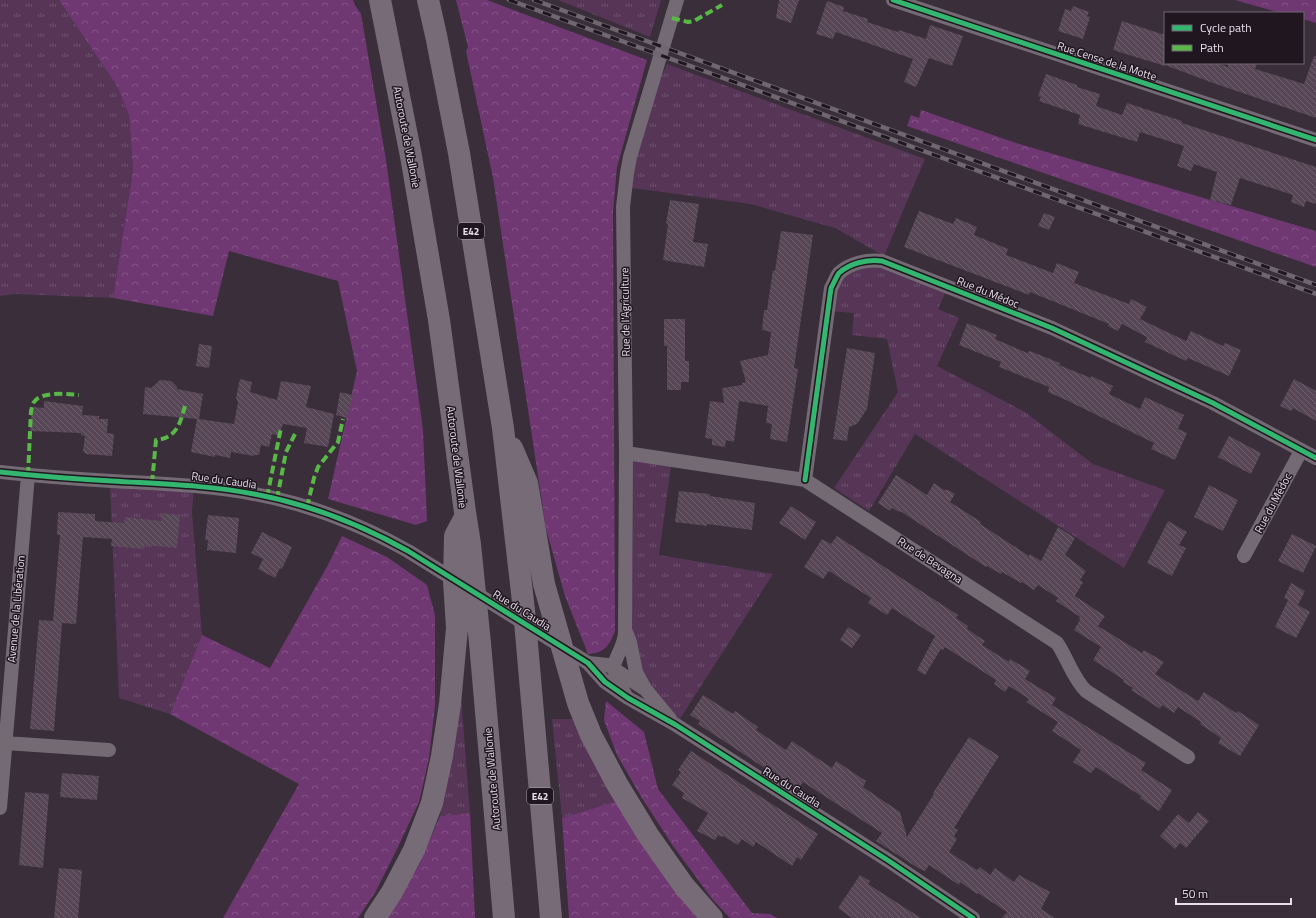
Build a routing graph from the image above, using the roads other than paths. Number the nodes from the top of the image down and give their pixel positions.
1 (428, 0) edge
2 (677, 0) edge
3 (892, 0) edge
4 (382, 8) edge
5 (1316, 140) edge
6 (503, 428) junction
7 (1301, 451) junction
8 (626, 453) junction
9 (1316, 458) edge
10 (0, 472) edge
11 (28, 475) junction
12 (805, 480) junction
13 (462, 540) junction
14 (1244, 556) dead end
15 (626, 632) junction
16 (621, 648) junction
17 (593, 663) junction
18 (633, 664) junction
19 (616, 678) junction
20 (646, 690) junction
21 (676, 725) junction
22 (5, 743) junction
23 (109, 750) dead end
24 (1188, 757) dead end
25 (0, 808) edge
26 (375, 918) edge
27 (504, 918) edge
28 (551, 918) edge
29 (712, 918) edge
30 (973, 918) edge

1 - 6 highway, E42
2 - 8 street, Rue de l'Agriculture
3 - 5 street, Rue Cense de la Motte
4 - 13 highway, Autoroute de Wallonie
6 - 28 highway, E42
6 - 29 highway
7 - 9 street, Rue du Médoc
7 - 12 street, Rue du Médoc
7 - 14 street, Rue du Médoc
8 - 12 street, Rue de Bevagna
8 - 15 street, Rue de l'Agriculture
10 - 11 street, Rue du Caudia
11 - 17 street, Rue du Caudia
11 - 22 street, Avenue de la Libération
12 - 24 street, Rue de Bevagna
13 - 26 highway
13 - 27 highway, Autoroute de Wallonie
15 - 16 street, Rue de l'Agriculture
15 - 18 street, Rue de l'Agriculture
16 - 17 street
16 - 19 street, Rue de l'Agriculture
17 - 19 street, Rue du Caudia
18 - 19 street
18 - 20 street, Rue de l'Agriculture
19 - 20 street, Rue du Caudia
19 - 21 street, Rue du Caudia
20 - 21 street, Rue du Caudia
21 - 30 street, Rue du Caudia
22 - 23 street
22 - 25 street, Avenue de la Libération

